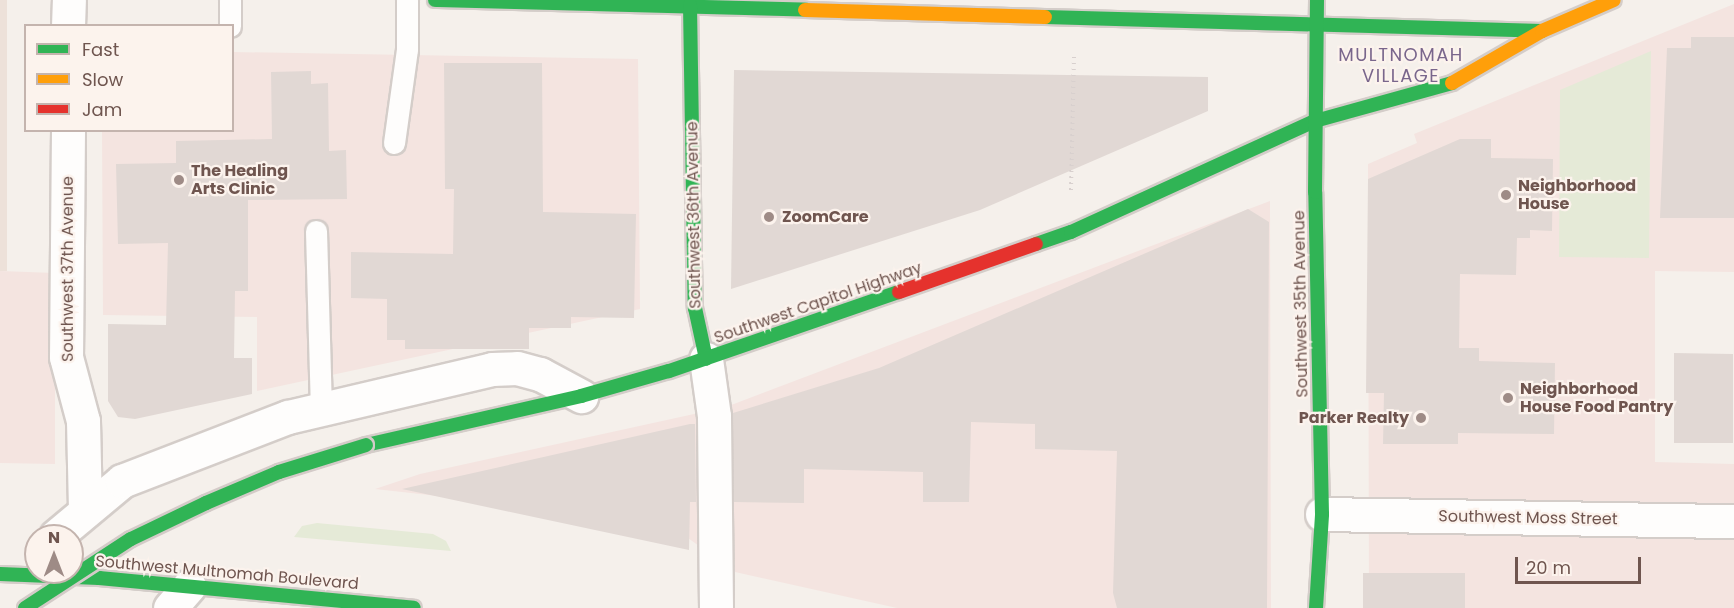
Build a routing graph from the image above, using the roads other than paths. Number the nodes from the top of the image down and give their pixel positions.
1 (69, 0) edge
2 (230, 0) edge
3 (407, 0) edge
4 (435, 0) edge
5 (1317, 0) edge
6 (1614, 0) edge
7 (501, 1) edge
8 (690, 2) edge
9 (68, 24) edge
10 (230, 24) edge
11 (1317, 27) junction
12 (1542, 31) junction
13 (1315, 121) junction
14 (68, 132) edge
15 (393, 143) dead end
16 (316, 231) dead end
17 (705, 359) junction
18 (581, 396) junction
19 (321, 410) junction
20 (85, 509) junction
21 (1322, 514) junction
22 (1734, 522) edge
23 (69, 524) edge
24 (24, 573) edge
25 (0, 574) edge
26 (84, 580) edge
27 (180, 597) edge
28 (25, 608) edge
29 (414, 608) edge
30 (716, 608) edge
31 (1316, 608) edge

1 - 9 street
2 - 10 lane
3 - 15 lane
4 - 7 street
5 - 11 street, Southwest 35th Avenue
6 - 12 street, Southwest Capitol Highway
7 - 8 street
8 - 11 street
8 - 17 street, Southwest 36th Avenue
11 - 12 street
11 - 13 street, Southwest 35th Avenue
12 - 13 street, Southwest Capitol Highway
13 - 17 street, Southwest Capitol Highway
13 - 21 street, Southwest 35th Avenue
14 - 20 street, Southwest 37th Avenue
16 - 19 lane
17 - 18 street, Southwest Capitol Highway
17 - 30 street, Southwest 36th Avenue
18 - 19 street
18 - 28 street, Southwest Capitol Highway, bridge
19 - 20 street
20 - 23 street
21 - 22 street, Southwest Moss Street
21 - 31 street, Southwest 35th Avenue
24 - 25 street, Southwest Multnomah Boulevard
26 - 27 street, Southwest Multnomah Boulevard
27 - 29 street, Southwest Multnomah Boulevard

